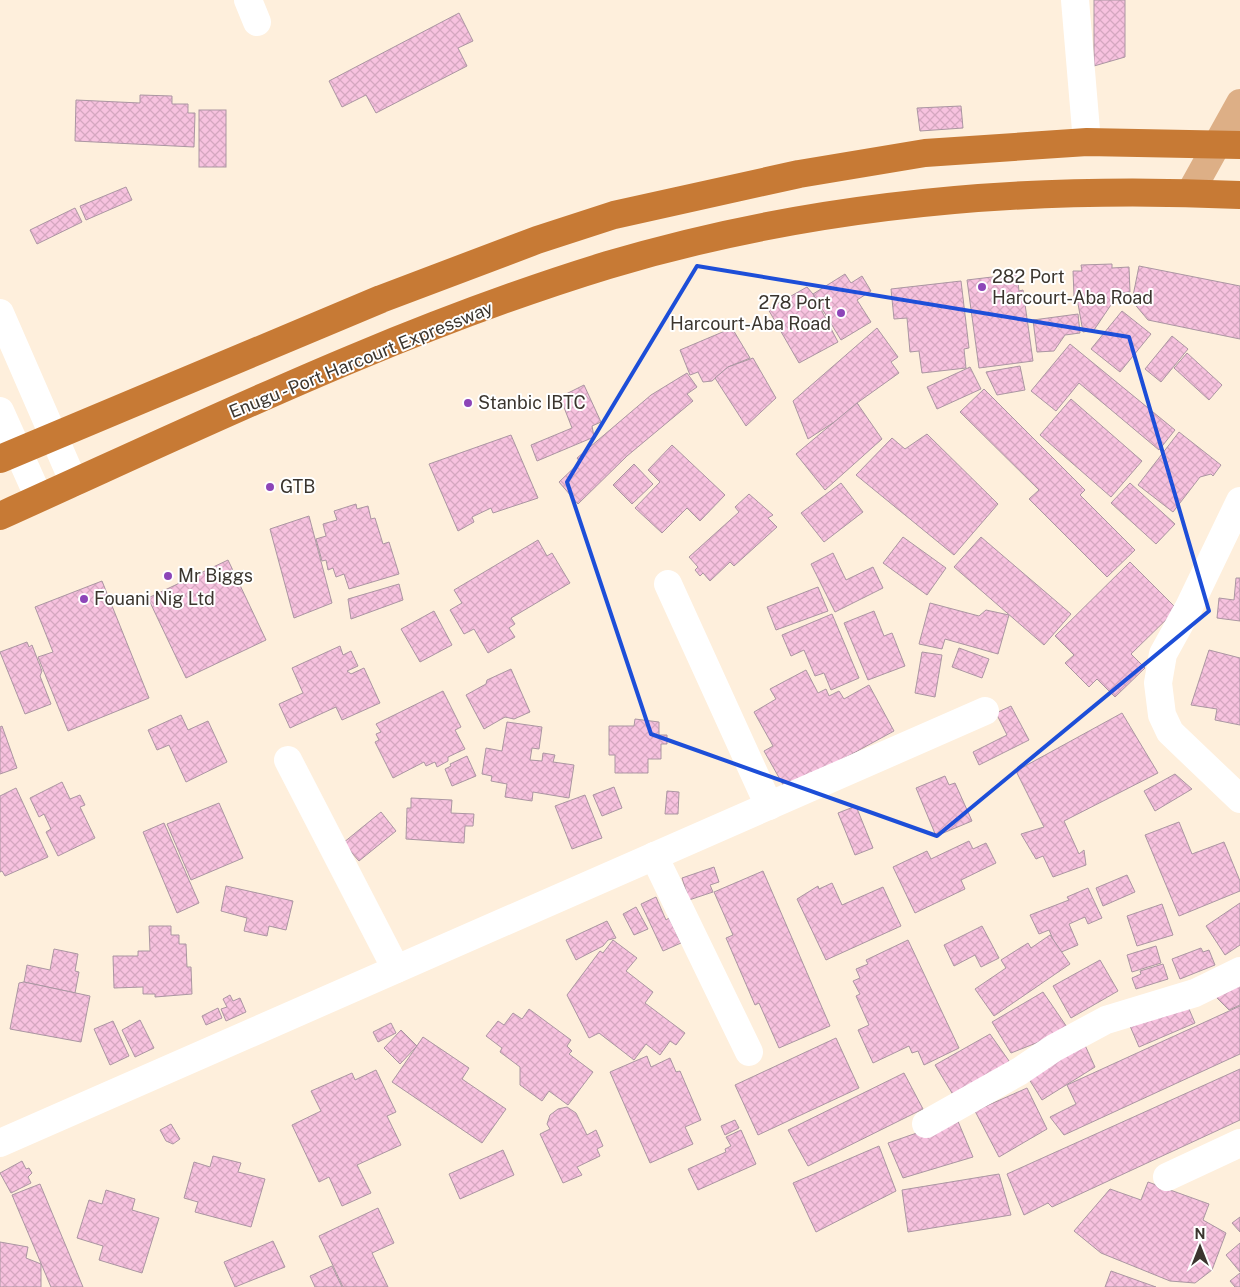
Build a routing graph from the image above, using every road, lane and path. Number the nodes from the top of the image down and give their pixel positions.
1 (1075, 0) edge
2 (1240, 103) edge
3 (1087, 142) junction
4 (1228, 146) edge
5 (1190, 193) junction
6 (1240, 196) edge
7 (0, 314) edge
8 (0, 411) edge
9 (53, 436) junction
10 (8, 455) edge
11 (74, 483) junction
12 (39, 498) junction
13 (1240, 501) edge
14 (0, 516) edge
15 (668, 584) dead end
16 (985, 711) dead end
17 (288, 760) dead end
18 (1240, 799) edge
19 (769, 806) junction
20 (654, 856) junction
21 (396, 969) junction
22 (1240, 971) edge
23 (749, 1052) dead end
24 (926, 1124) dead end
25 (0, 1143) edge
26 (1240, 1143) edge
27 (1167, 1177) dead end

1 - 3 street
2 - 4 main road
3 - 4 highway
3 - 9 highway
4 - 5 main road
5 - 6 highway, Enugu - Port Harcourt Expressway
5 - 11 highway, Enugu - Port Harcourt Expressway
7 - 9 street
8 - 10 street
9 - 10 highway
9 - 11 street
10 - 12 street
11 - 12 highway, Enugu - Port Harcourt Expressway
12 - 14 highway, Enugu - Port Harcourt Expressway
13 - 18 street
15 - 19 street
16 - 19 street
17 - 21 street
19 - 20 street
20 - 21 street
20 - 23 street
21 - 25 street
22 - 24 street
26 - 27 street

